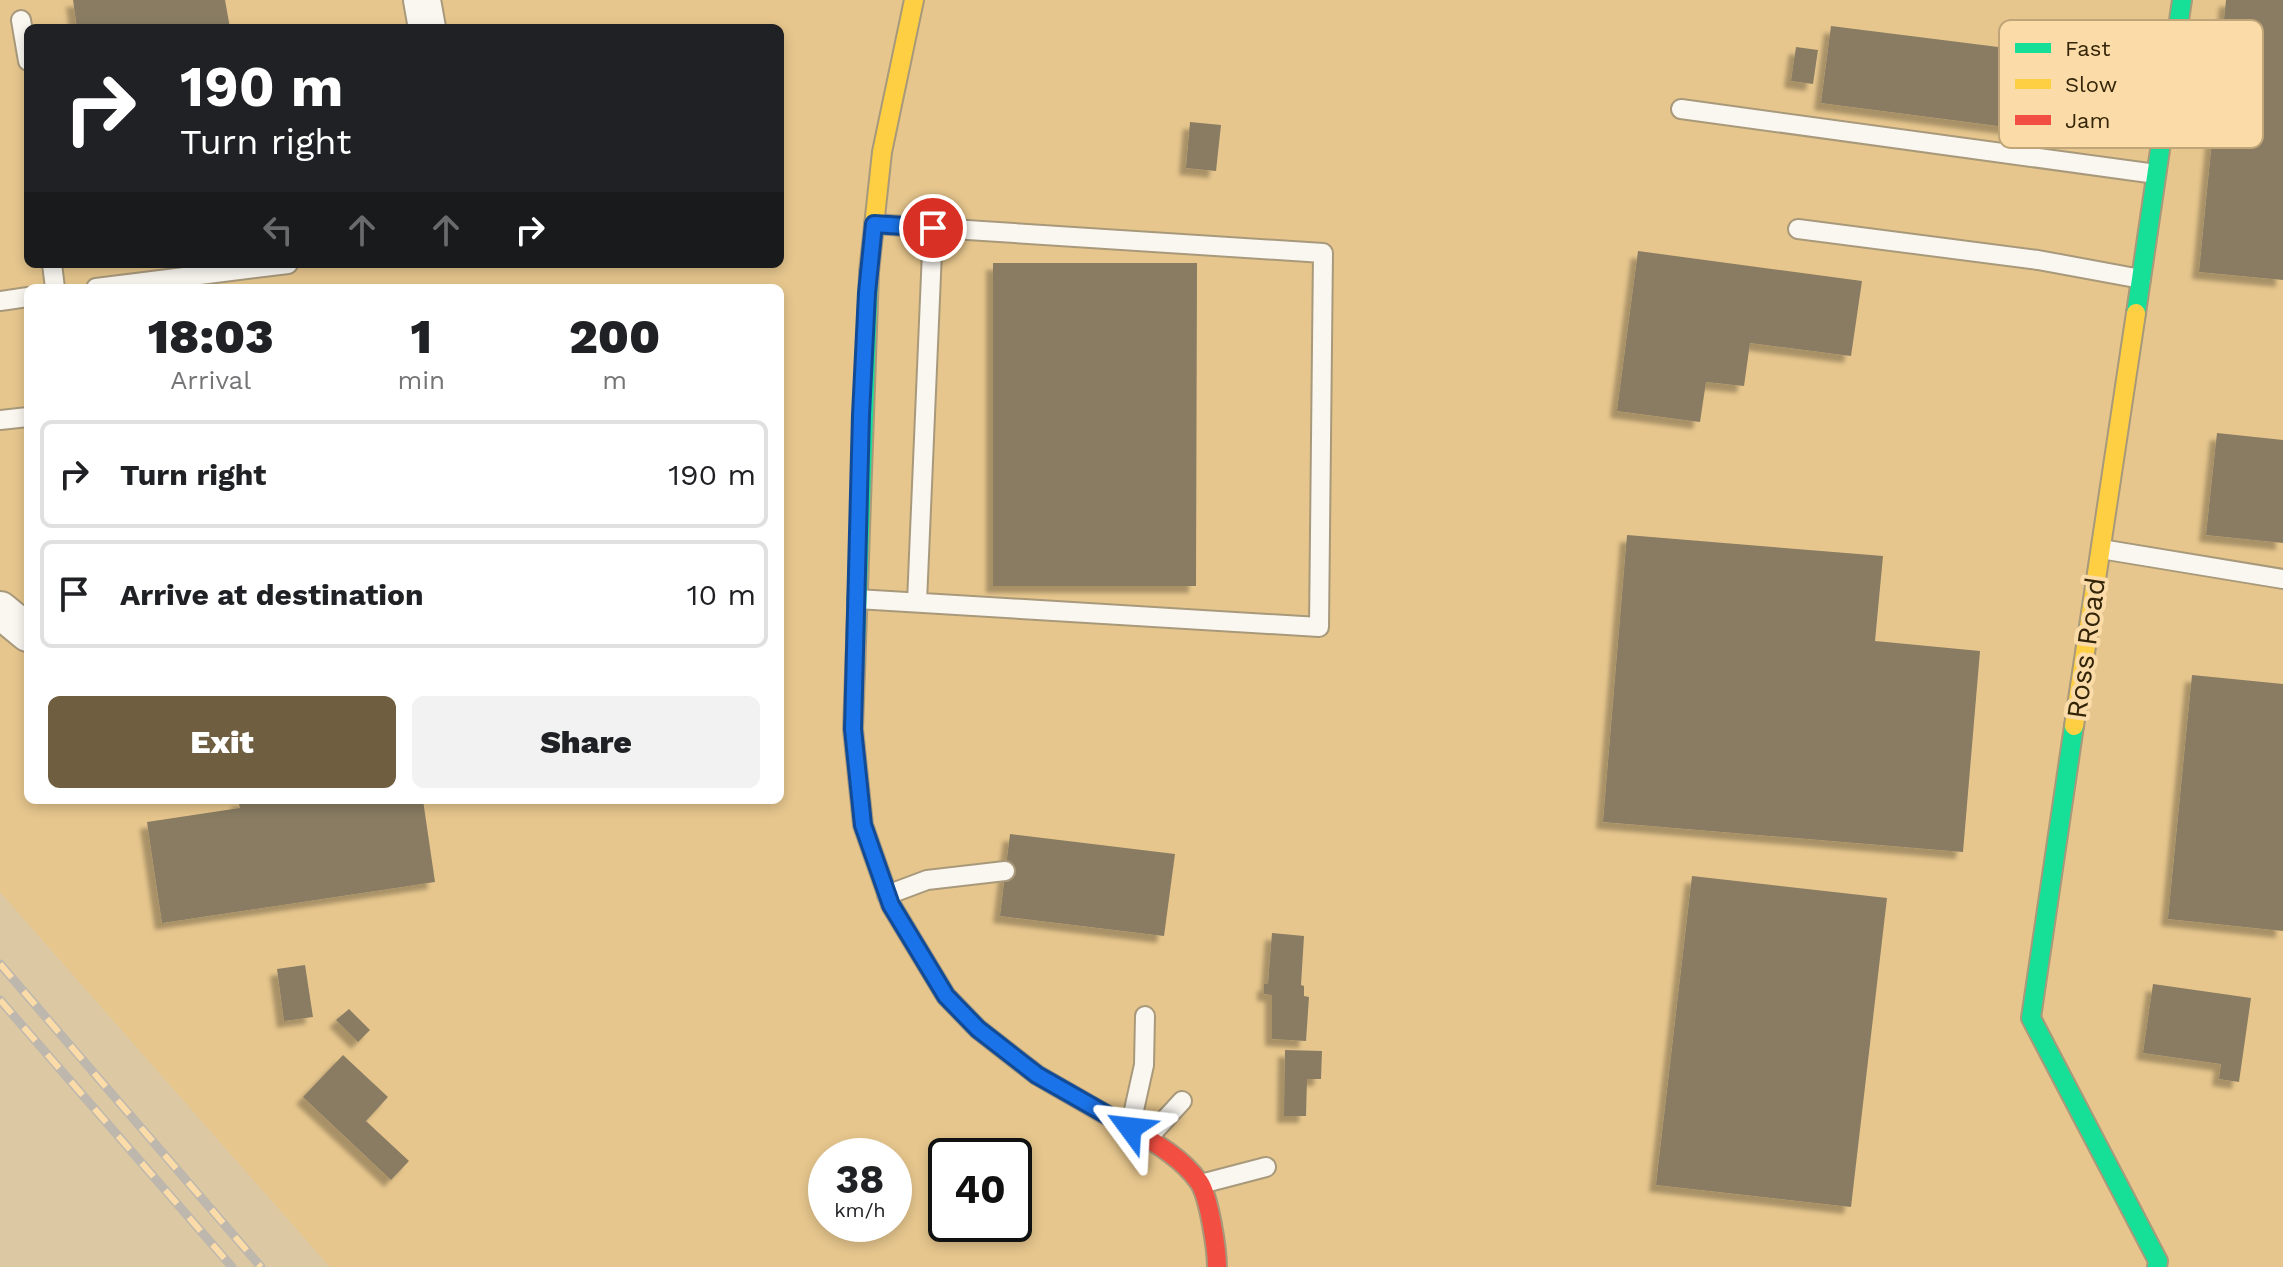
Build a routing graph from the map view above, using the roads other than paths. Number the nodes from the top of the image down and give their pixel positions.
1 (422, 0) edge
2 (914, 0) edge
3 (2182, 0) edge
4 (21, 20) dead end
5 (2179, 20) edge
6 (426, 24) edge
7 (24, 38) edge
8 (1681, 109) dead end
9 (2160, 148) edge
10 (2156, 174) junction
11 (874, 224) junction
12 (933, 228) junction
13 (1798, 229) dead end
14 (256, 268) edge
15 (2141, 279) junction
16 (128, 284) edge
17 (24, 298) edge
18 (0, 301) edge
19 (24, 417) edge
20 (0, 420) edge
21 (2101, 549) junction
22 (2283, 579) edge
23 (857, 599) junction
24 (917, 602) junction
25 (0, 610) edge
26 (24, 630) edge
27 (1005, 871) dead end
28 (887, 895) junction
29 (1145, 1016) dead end
30 (1182, 1101) dead end
31 (1130, 1128) junction
32 (1148, 1138) junction
33 (1266, 1167) dead end
34 (1201, 1184) junction
35 (1217, 1267) edge
36 (2157, 1267) edge

1 - 6 street
2 - 11 street
3 - 5 street, Ross Road
4 - 7 lane
8 - 10 lane
9 - 10 street, Ross Road
10 - 15 street, Ross Road
11 - 12 lane
11 - 23 street
12 - 24 lane
12 - 24 lane
13 - 15 lane
14 - 16 lane
15 - 21 street, Ross Road
17 - 18 lane
19 - 20 lane
21 - 22 lane
21 - 36 street, Ross Road
23 - 24 lane
23 - 28 street
25 - 26 street
27 - 28 lane
28 - 31 street
29 - 31 lane
30 - 32 lane
31 - 32 street
32 - 34 street
33 - 34 lane
34 - 35 street

